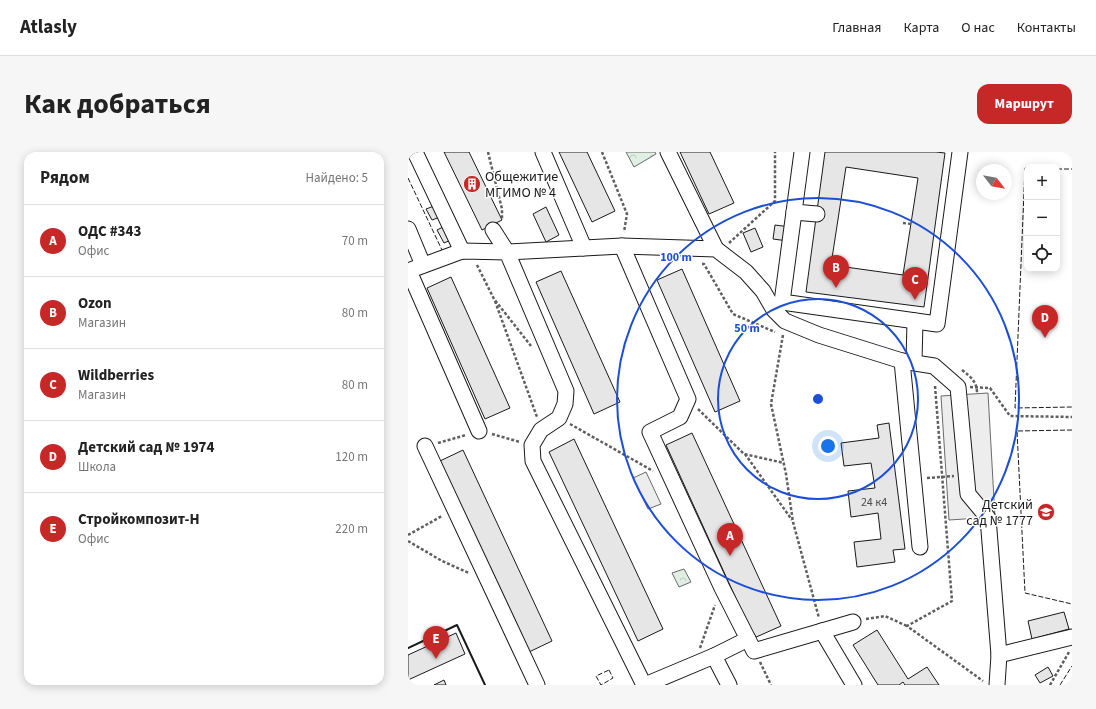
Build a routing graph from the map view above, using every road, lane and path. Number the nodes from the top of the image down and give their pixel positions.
1 (415, 152) edge
2 (488, 152) edge
3 (543, 152) edge
4 (602, 152) edge
5 (668, 152) edge
6 (775, 152) edge
7 (802, 152) edge
8 (960, 152) edge
9 (794, 212) junction
10 (817, 214) dead end
11 (904, 223) dead end
12 (911, 224) dead end
13 (497, 227) joint
14 (408, 229) edge
15 (622, 246) junction
16 (583, 248) junction
17 (718, 250) junction
18 (466, 252) junction
19 (507, 252) junction
20 (421, 260) junction
21 (696, 263) dead end
22 (408, 271) edge
23 (494, 299) junction
24 (915, 321) junction
25 (776, 332) dead end
26 (790, 337) dead end
27 (532, 348) dead end
28 (908, 361) junction
29 (934, 366) junction
30 (958, 387) junction
31 (688, 399) junction
32 (1072, 417) edge
33 (559, 418) junction
34 (541, 430) junction
35 (480, 431) dead end
36 (426, 446) dead end
37 (744, 454) junction
38 (784, 463) junction
39 (966, 474) junction
40 (942, 477) junction
41 (913, 480) junction
42 (673, 483) junction
43 (455, 509) junction
44 (793, 522) junction
45 (408, 535) edge
46 (408, 541) edge
47 (920, 547) dead end
48 (488, 580) junction
49 (722, 588) junction
50 (853, 622) joint
51 (907, 626) junction
52 (822, 631) junction
53 (1072, 637) edge
54 (751, 645) junction
55 (1072, 647) edge
56 (999, 655) junction
57 (714, 656) junction
58 (694, 664) junction
59 (537, 685) edge
60 (644, 685) edge
61 (729, 685) edge
62 (771, 685) edge
63 (854, 685) edge
64 (988, 685) edge
65 (997, 685) edge
66 (1050, 685) edge

1 - 18 lane
2 - 13 path
3 - 16 lane
4 - 15 path
5 - 17 lane
6 - 17 path
7 - 9 lane
8 - 24 lane
9 - 10 lane
9 - 24 lane
11 - 12 path
13 - 19 lane
14 - 20 lane
15 - 16 lane
15 - 17 lane
15 - 31 lane
16 - 19 lane
17 - 28 lane
18 - 19 lane
18 - 20 lane
18 - 23 path
19 - 33 lane
20 - 22 lane
21 - 25 path
22 - 35 lane
23 - 27 path
23 - 34 path
24 - 28 lane
26 - 38 path
28 - 29 lane
28 - 41 lane
29 - 30 lane
29 - 40 path
30 - 32 path
30 - 39 lane
31 - 37 path
31 - 42 lane
33 - 34 lane
33 - 42 path
34 - 60 lane
36 - 43 lane
37 - 38 path
37 - 44 path
38 - 44 path
39 - 40 path
39 - 56 lane
40 - 41 path
40 - 51 path
41 - 47 lane
42 - 49 lane
43 - 45 path
43 - 48 lane
44 - 52 path
46 - 48 path
48 - 59 lane
49 - 54 lane
49 - 58 path
50 - 51 path
50 - 52 lane
51 - 64 path
52 - 54 lane
52 - 63 lane
53 - 56 lane
54 - 57 lane
54 - 62 path
55 - 66 path
56 - 65 lane
57 - 58 lane
57 - 61 lane
58 - 60 lane

